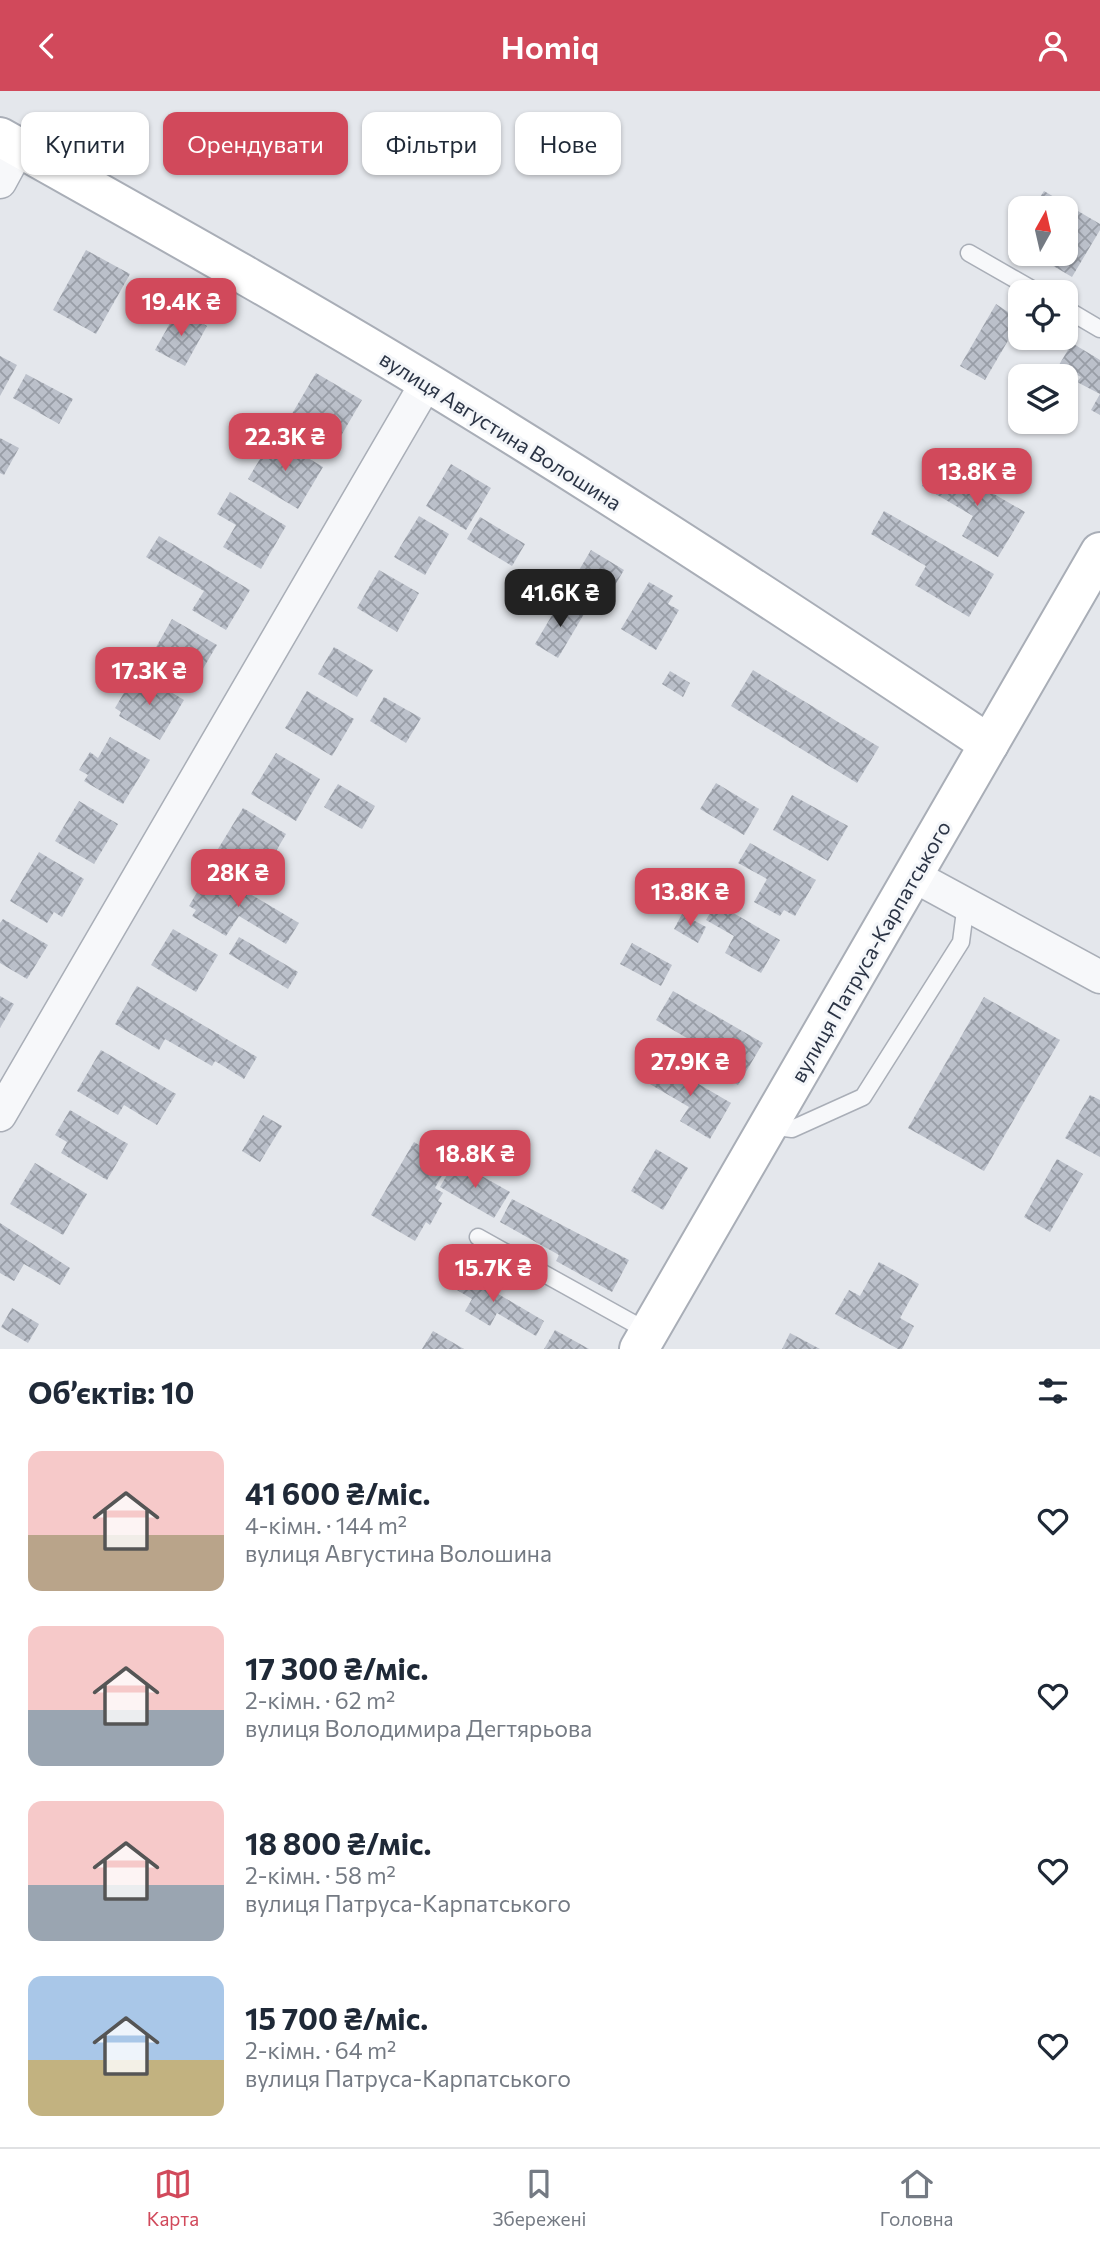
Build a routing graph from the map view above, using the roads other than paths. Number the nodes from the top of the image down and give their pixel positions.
1 (10, 142) edge
2 (0, 182) edge
3 (969, 253) dead end
4 (1016, 280) edge
5 (1078, 316) edge
6 (1100, 329) edge
7 (427, 382) junction
8 (1100, 552) edge
9 (989, 744) junction
10 (914, 876) junction
11 (966, 904) junction
12 (1100, 977) edge
13 (0, 1115) edge
14 (769, 1126) junction
15 (478, 1237) dead end
16 (644, 1340) edge

1 - 2 street
1 - 7 street, вулиця Августина Волошина
3 - 4 lane
5 - 6 lane
7 - 9 street, вулиця Августина Волошина
7 - 13 street
8 - 9 street, вулиця Патруса-Карпатського
9 - 10 street, вулиця Патруса-Карпатського
10 - 11 street
10 - 14 street, вулиця Патруса-Карпатського
11 - 12 street
11 - 14 lane
14 - 16 street, вулиця Патруса-Карпатського
15 - 16 lane

